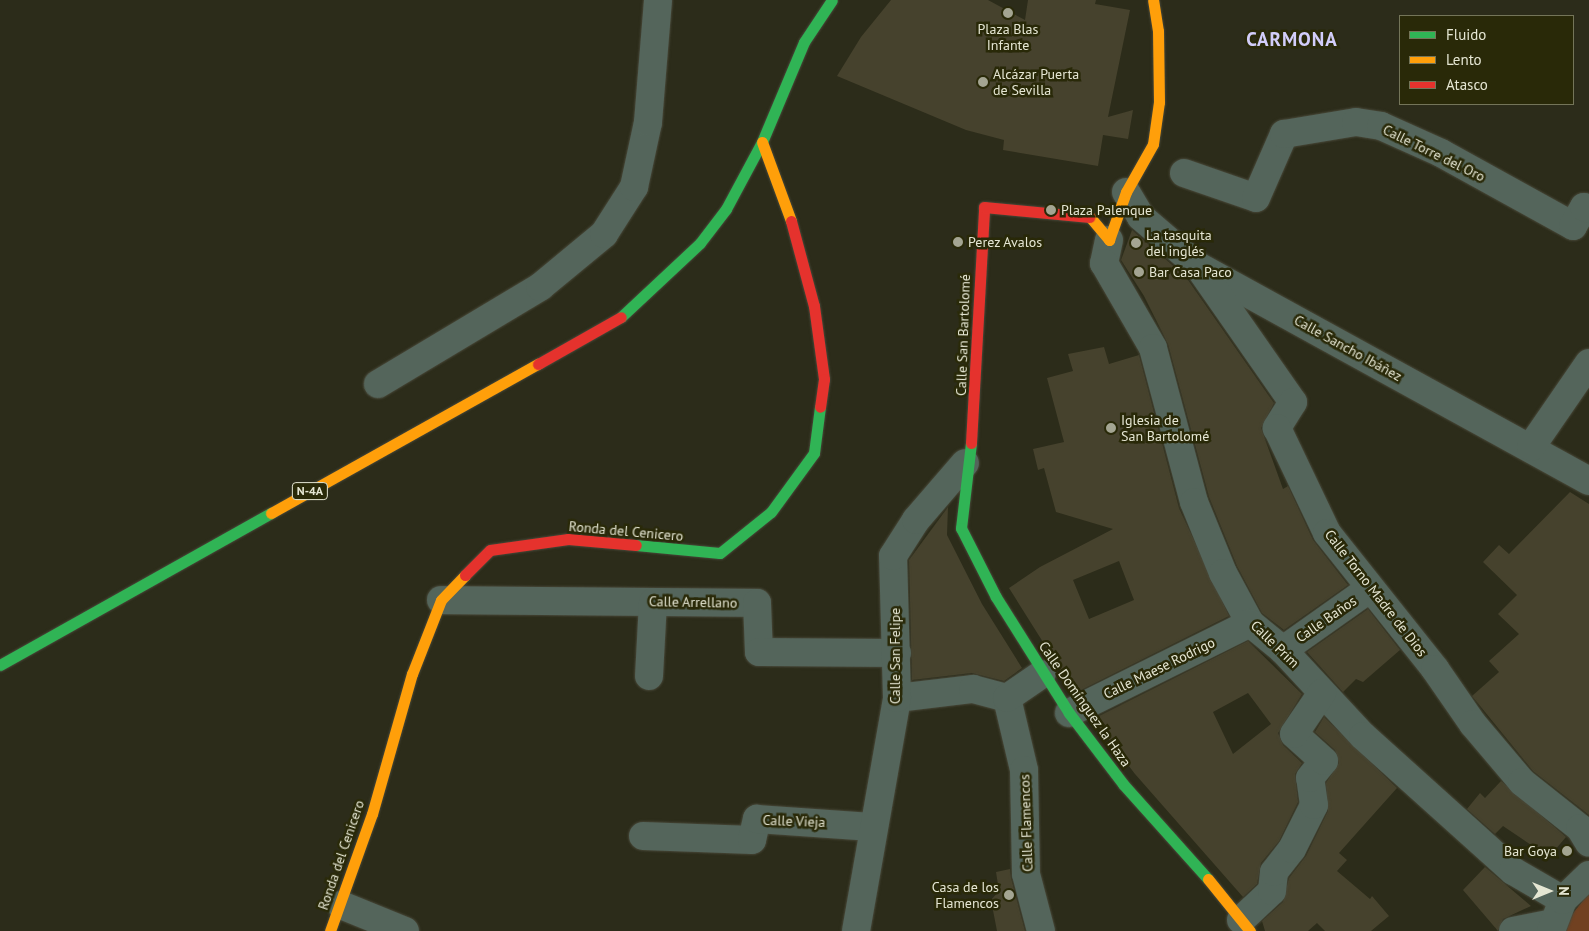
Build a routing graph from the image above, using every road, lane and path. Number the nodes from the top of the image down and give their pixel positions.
1 (658, 0) edge
2 (832, 0) edge
3 (1153, 0) edge
4 (762, 142) junction
5 (1184, 173) dead end
6 (1126, 192) junction
7 (1589, 209) edge
8 (1109, 240) junction
9 (1198, 266) junction
10 (1589, 363) edge
11 (378, 384) dead end
12 (1531, 448) junction
13 (966, 463) junction
14 (1589, 481) edge
15 (1369, 589) junction
16 (441, 600) junction
17 (653, 602) junction
18 (1250, 623) junction
19 (1283, 650) junction
20 (897, 653) junction
21 (0, 665) edge
22 (1042, 674) junction
23 (649, 676) dead end
24 (1322, 693) junction
25 (897, 698) junction
26 (1007, 698) junction
27 (1068, 713) junction
28 (872, 827) junction
29 (643, 836) dead end
30 (1589, 843) edge
31 (1589, 875) edge
32 (341, 905) junction
33 (1556, 918) edge
34 (1246, 926) edge
35 (330, 931) edge
36 (405, 931) edge
37 (856, 931) edge
38 (1040, 931) edge
39 (1513, 931) edge

1 - 11 street
2 - 4 main road
3 - 6 main road
4 - 16 main road, Ronda del Cenicero
4 - 21 main road, N-4A
5 - 7 street, Calle Torre del Oro
6 - 8 main road
6 - 9 street, Calle Sancho Ibáñez
8 - 13 main road, Calle San Bartolomé
8 - 18 street, Calle Prim
9 - 12 street, Calle Sancho Ibáñez
9 - 15 street, Calle Torno Madre de Dios
10 - 12 street
12 - 14 street, Calle Sancho Ibáñez
13 - 20 street, Calle San Felipe
13 - 22 main road, Calle Domínguez la Haza
15 - 19 street, Calle Baños
15 - 30 street, Calle Torno Madre de Dios
16 - 17 street, Calle Arrellano
16 - 32 main road, Ronda del Cenicero
17 - 20 street, Calle Arrellano
17 - 23 street
18 - 19 street, Calle Prim
18 - 27 street, Calle Maese Rodrigo
19 - 24 street, Calle Prim
20 - 25 street, Calle San Felipe
22 - 26 street
22 - 27 main road, Calle Domínguez la Haza
24 - 33 street, Calle Prim
24 - 34 street
25 - 26 street
25 - 28 street, Calle San Felipe
26 - 38 street, Calle Flamencos
27 - 34 main road, Calle Domínguez la Haza
28 - 29 street, Calle Vieja
28 - 37 street, Calle San Felipe
31 - 33 street
32 - 35 main road, Ronda del Cenicero
32 - 36 street
33 - 39 street

